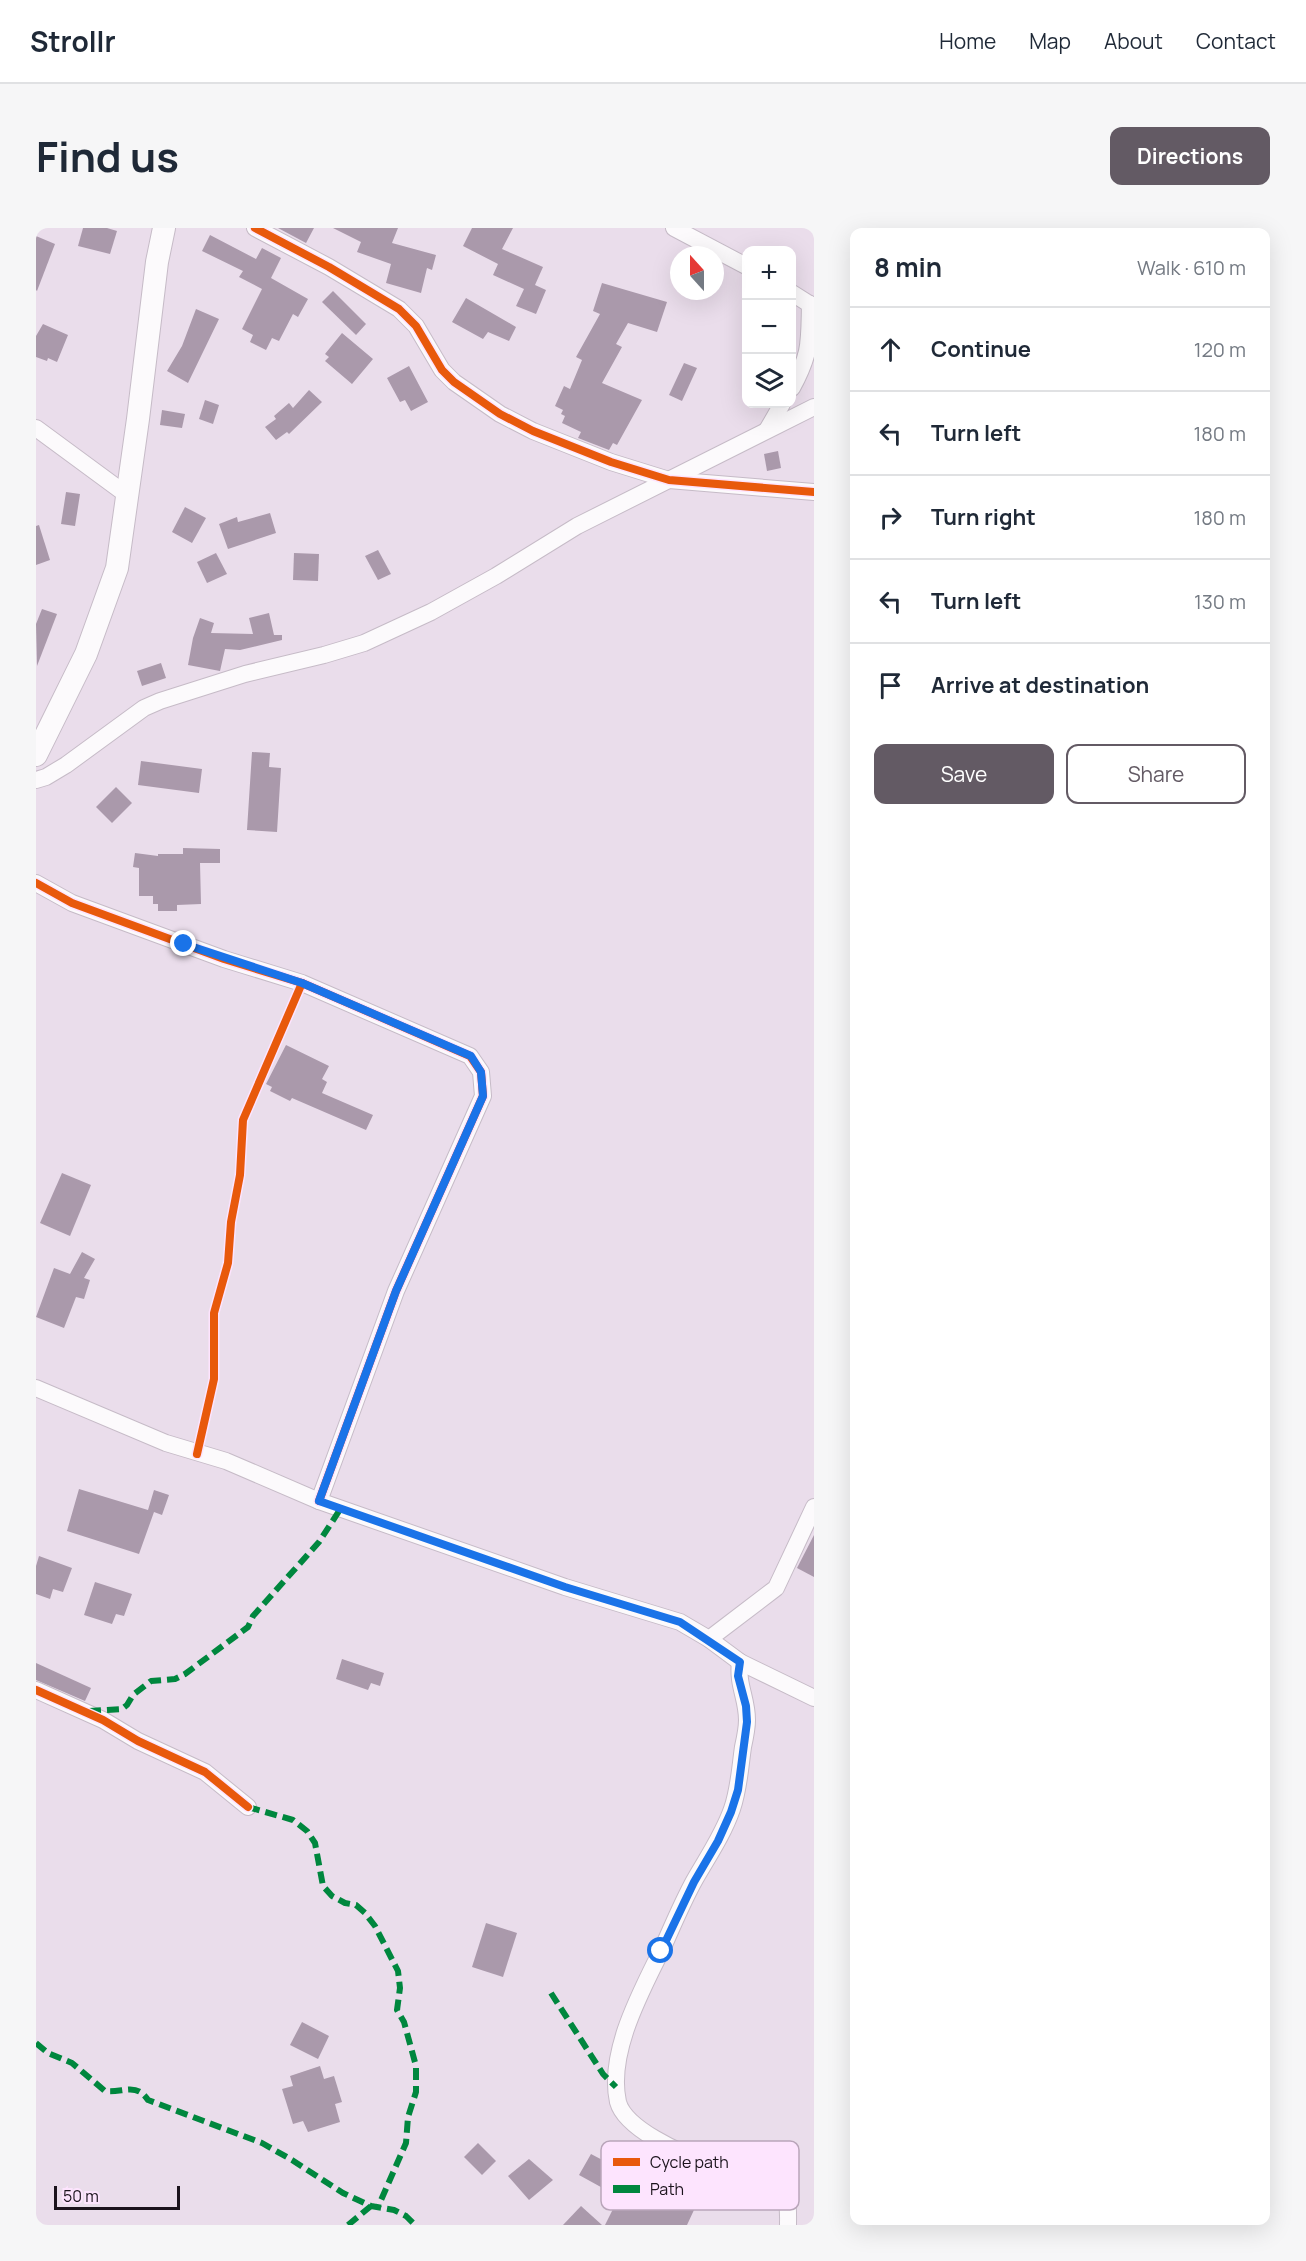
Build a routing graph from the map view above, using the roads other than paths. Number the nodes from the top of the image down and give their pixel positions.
1 (164, 228) edge
2 (255, 228) edge
3 (674, 228) edge
4 (742, 263) edge
5 (796, 295) edge
6 (812, 306) edge
7 (796, 380) edge
8 (814, 407) edge
9 (780, 408) edge
10 (36, 428) edge
11 (767, 430) junction
12 (669, 480) junction
13 (814, 492) edge
14 (127, 495) junction
15 (36, 755) edge
16 (36, 780) edge
17 (36, 883) edge
18 (36, 1388) edge
19 (319, 1501) junction
20 (814, 1507) edge
21 (709, 1639) junction
22 (740, 1662) junction
23 (36, 1690) edge
24 (814, 1698) edge
25 (248, 1807) dead end
26 (661, 2141) edge

1 - 14 main road
2 - 12 street
3 - 4 street
5 - 6 street
6 - 7 street
8 - 11 street
9 - 11 street
10 - 14 street
11 - 12 street
12 - 13 street
12 - 16 street
14 - 15 main road
17 - 19 street
18 - 19 street
19 - 21 street
20 - 21 street
21 - 22 street
22 - 24 street
22 - 26 street
23 - 25 street

